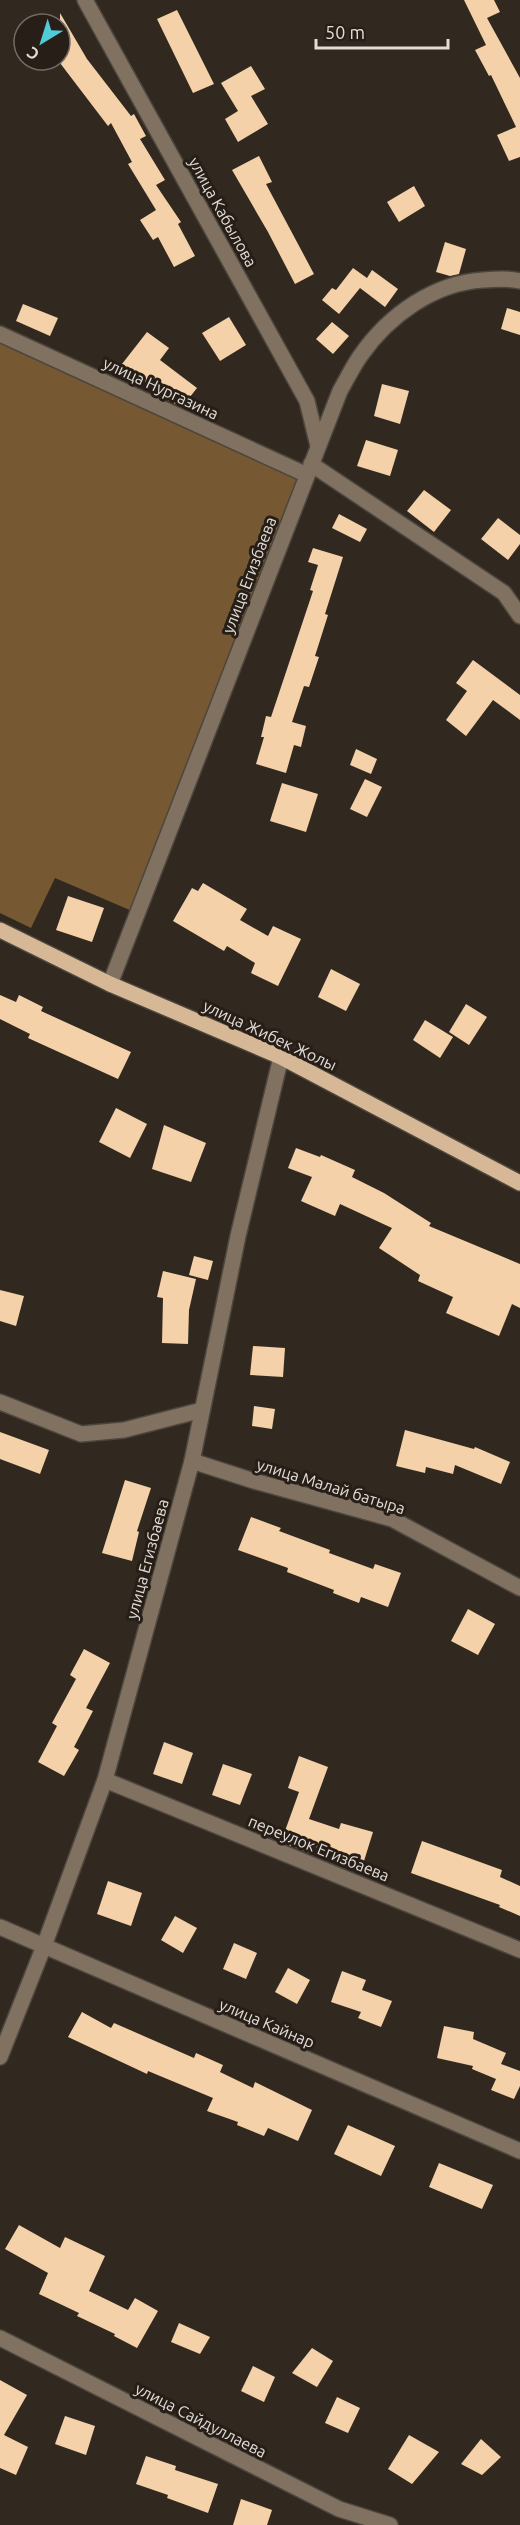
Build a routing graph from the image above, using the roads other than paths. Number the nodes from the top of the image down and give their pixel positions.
1 (84, 0) edge
2 (517, 277) edge
3 (0, 334) edge
4 (318, 446) junction
5 (309, 469) junction
6 (520, 616) edge
7 (0, 930) edge
8 (110, 984) junction
9 (281, 1057) junction
10 (520, 1183) edge
11 (0, 1402) edge
12 (202, 1410) junction
13 (192, 1461) junction
14 (520, 1588) edge
15 (105, 1780) junction
16 (0, 1927) edge
17 (44, 1946) junction
18 (520, 1950) edge
19 (0, 2057) edge
20 (520, 2151) edge
21 (0, 2338) edge
22 (390, 2525) edge

1 - 4 street, улица Кабылова
2 - 4 street, улица Егизбаева
3 - 5 street, улица Нургазина
4 - 5 street, улица Егизбаева
5 - 6 street, улица Нургазина
5 - 8 street, улица Егизбаева
7 - 8 main road, улица Жибек Жолы
8 - 9 main road, улица Жибек Жолы
9 - 10 main road, улица Жибек Жолы
9 - 12 street, улица Егизбаева
11 - 12 street
12 - 13 street, улица Егизбаева
13 - 14 street, улица Малай батыра
13 - 15 street, улица Егизбаева
15 - 17 street, улица Егизбаева
15 - 18 street, переулок Егизбаева
16 - 17 street, улица Кайнар
17 - 19 street, улица Егизбаева
17 - 20 street, улица Кайнар
21 - 22 street, улица Сайдуллаева

